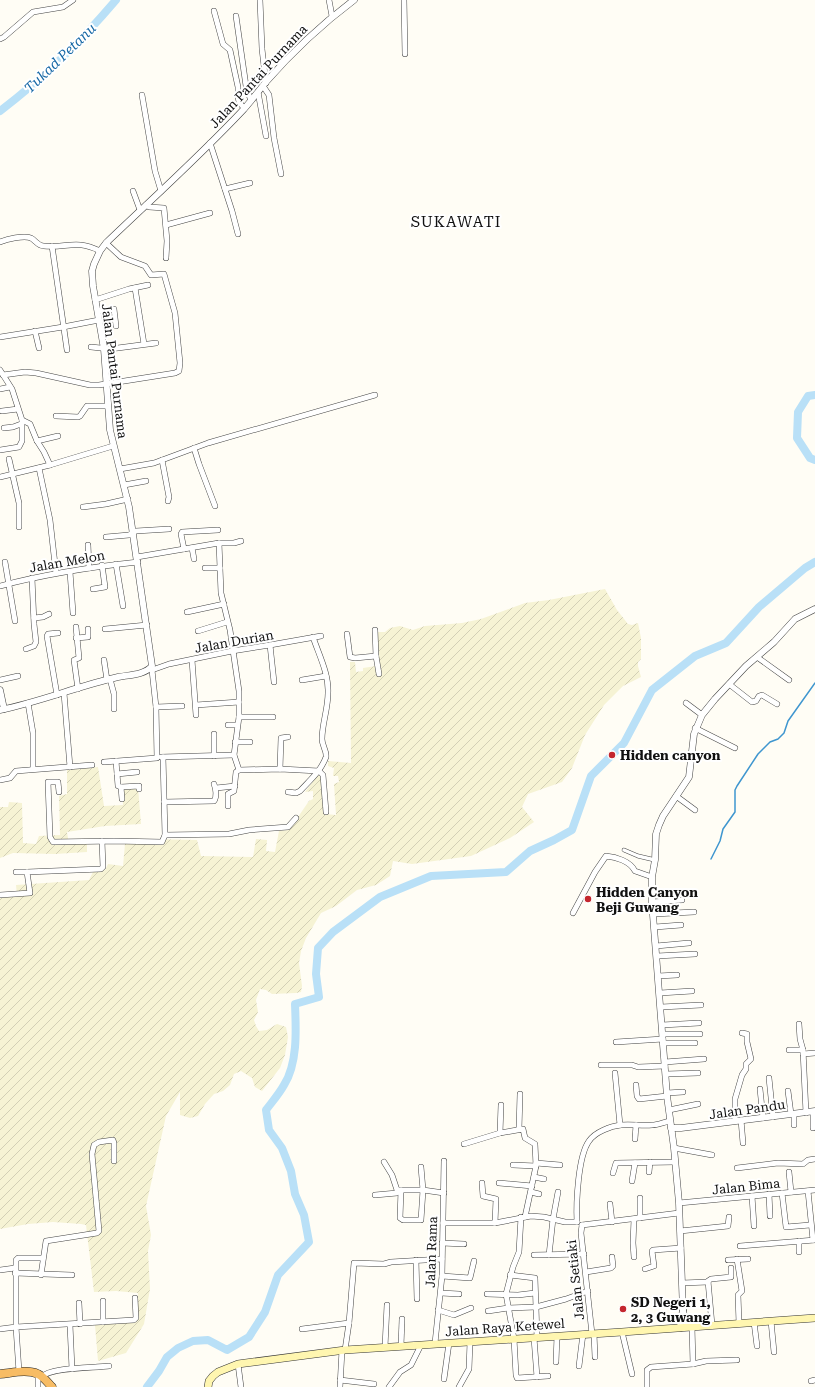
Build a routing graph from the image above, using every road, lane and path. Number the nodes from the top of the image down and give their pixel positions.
1 (73, 0) edge
2 (260, 0) edge
3 (329, 0) edge
4 (354, 0) edge
5 (404, 0) edge
6 (214, 11) dead end
7 (236, 16) dead end
8 (332, 16) junction
9 (0, 39) edge
10 (405, 54) dead end
11 (264, 84) junction
12 (258, 92) junction
13 (142, 95) dead end
14 (251, 100) junction
15 (244, 108) junction
16 (266, 136) dead end
17 (210, 143) junction
18 (281, 174) dead end
19 (250, 183) dead end
20 (225, 189) junction
21 (133, 191) dead end
22 (161, 192) junction
23 (146, 204) junction
24 (140, 210) junction
25 (210, 213) dead end
26 (166, 225) junction
27 (238, 234) dead end
28 (0, 242) edge
29 (106, 243) junction
30 (52, 246) junction
31 (100, 251) junction
32 (166, 258) dead end
33 (148, 285) dead end
34 (134, 288) junction
35 (95, 300) junction
36 (98, 311) junction
37 (99, 320) junction
38 (116, 326) dead end
39 (63, 327) junction
40 (35, 331) junction
41 (0, 337) edge
42 (156, 342) dead end
43 (144, 344) junction
44 (91, 347) dead end
45 (39, 348) dead end
46 (104, 349) junction
47 (67, 350) dead end
48 (2, 373) edge
49 (106, 384) junction
50 (10, 387) junction
51 (0, 389) edge
52 (375, 395) dead end
53 (108, 406) junction
54 (18, 410) junction
55 (2, 411) dead end
56 (56, 416) dead end
57 (22, 422) junction
58 (4, 428) dead end
59 (58, 436) dead end
60 (37, 441) junction
61 (113, 446) junction
62 (194, 448) junction
63 (0, 450) edge
64 (8, 454) junction
65 (162, 460) junction
66 (50, 465) junction
67 (38, 468) junction
68 (120, 469) junction
69 (13, 475) junction
70 (0, 477) edge
71 (146, 481) dead end
72 (124, 485) junction
73 (128, 499) junction
74 (168, 501) dead end
75 (214, 506) dead end
76 (83, 507) dead end
77 (19, 527) dead end
78 (169, 529) dead end
79 (218, 530) dead end
80 (133, 533) junction
81 (106, 537) dead end
82 (241, 541) dead end
83 (220, 544) junction
84 (88, 545) dead end
85 (192, 548) junction
86 (184, 549) junction
87 (194, 559) dead end
88 (137, 560) junction
89 (5, 562) dead end
90 (116, 564) junction
91 (102, 566) junction
92 (89, 568) junction
93 (205, 568) dead end
94 (220, 568) junction
95 (70, 572) junction
96 (56, 573) junction
97 (32, 578) junction
98 (8, 584) junction
99 (0, 586) edge
100 (93, 589) dead end
101 (224, 604) junction
102 (123, 606) dead end
103 (815, 609) edge
104 (187, 612) dead end
105 (73, 613) dead end
106 (49, 614) dead end
107 (34, 618) junction
108 (14, 621) dead end
109 (227, 622) junction
110 (147, 625) junction
111 (76, 627) dead end
112 (88, 629) dead end
113 (105, 629) dead end
114 (375, 630) dead end
115 (198, 631) dead end
116 (58, 633) dead end
117 (347, 634) dead end
118 (321, 636) dead end
119 (314, 637) junction
120 (76, 638) junction
121 (270, 645) junction
122 (26, 649) dead end
123 (232, 651) junction
124 (376, 656) junction
125 (757, 657) junction
126 (104, 660) dead end
127 (192, 660) junction
128 (151, 669) junction
129 (378, 674) dead end
130 (18, 676) dead end
131 (326, 676) junction
132 (0, 680) edge
133 (109, 680) junction
134 (302, 680) dead end
135 (789, 680) dead end
136 (274, 682) dead end
137 (729, 684) junction
138 (78, 689) junction
139 (0, 690) edge
140 (64, 693) junction
141 (57, 695) junction
142 (239, 702) junction
143 (686, 703) dead end
144 (28, 704) junction
145 (777, 704) dead end
146 (196, 705) junction
147 (182, 706) dead end
148 (156, 708) junction
149 (114, 709) dead end
150 (2, 710) edge
151 (196, 715) dead end
152 (702, 715) junction
153 (239, 717) junction
154 (273, 717) dead end
155 (228, 725) dead end
156 (237, 725) junction
157 (696, 728) junction
158 (214, 734) dead end
159 (288, 737) dead end
160 (235, 742) junction
161 (250, 742) dead end
162 (735, 748) dead end
163 (234, 755) junction
164 (160, 756) junction
165 (214, 756) junction
166 (116, 761) junction
167 (104, 762) dead end
168 (92, 765) dead end
169 (70, 767) junction
170 (33, 769) junction
171 (280, 769) junction
172 (239, 770) junction
173 (319, 771) junction
174 (137, 772) dead end
175 (117, 774) junction
176 (0, 780) edge
177 (235, 786) junction
178 (121, 787) junction
179 (139, 789) dead end
180 (59, 792) dead end
181 (288, 792) dead end
182 (676, 796) junction
183 (122, 799) dead end
184 (164, 802) junction
185 (228, 806) dead end
186 (694, 810) dead end
187 (326, 812) dead end
188 (296, 818) dead end
189 (165, 835) junction
190 (102, 841) junction
191 (624, 850) dead end
192 (655, 860) junction
193 (16, 872) dead end
194 (27, 872) junction
195 (652, 877) junction
196 (0, 895) edge
197 (682, 900) dead end
198 (652, 902) junction
199 (694, 912) dead end
200 (574, 913) dead end
201 (654, 914) junction
202 (681, 925) dead end
203 (655, 927) junction
204 (689, 943) dead end
205 (656, 946) junction
206 (695, 954) dead end
207 (657, 956) junction
208 (677, 975) dead end
209 (658, 976) junction
210 (692, 991) dead end
211 (660, 993) junction
212 (701, 1005) dead end
213 (661, 1007) junction
214 (699, 1023) dead end
215 (799, 1024) dead end
216 (662, 1025) junction
217 (742, 1033) dead end
218 (700, 1034) dead end
219 (663, 1039) junction
220 (616, 1042) dead end
221 (695, 1042) dead end
222 (789, 1050) dead end
223 (803, 1052) junction
224 (815, 1053) edge
225 (704, 1058) dead end
226 (665, 1064) junction
227 (601, 1065) dead end
228 (615, 1073) dead end
229 (698, 1073) dead end
230 (666, 1074) junction
231 (768, 1078) dead end
232 (636, 1085) dead end
233 (760, 1089) dead end
234 (788, 1091) dead end
235 (683, 1092) dead end
236 (520, 1094) dead end
237 (667, 1095) junction
238 (698, 1104) dead end
239 (501, 1105) dead end
240 (669, 1110) junction
241 (814, 1112) edge
242 (806, 1113) junction
243 (792, 1116) junction
244 (773, 1117) junction
245 (763, 1118) junction
246 (670, 1121) junction
247 (738, 1121) junction
248 (620, 1125) junction
249 (636, 1125) junction
250 (794, 1125) dead end
251 (671, 1128) junction
252 (681, 1128) junction
253 (813, 1128) dead end
254 (519, 1129) junction
255 (500, 1133) junction
256 (672, 1135) junction
257 (635, 1139) dead end
258 (743, 1143) dead end
259 (464, 1144) dead end
260 (674, 1148) junction
261 (712, 1155) dead end
262 (815, 1159) edge
263 (114, 1161) dead end
264 (444, 1161) dead end
265 (384, 1162) dead end
266 (650, 1162) junction
267 (675, 1162) junction
268 (635, 1163) junction
269 (513, 1165) dead end
270 (536, 1165) junction
271 (560, 1165) dead end
272 (421, 1167) dead end
273 (736, 1168) dead end
274 (649, 1172) dead end
275 (789, 1172) dead end
276 (613, 1173) dead end
277 (534, 1176) junction
278 (544, 1179) dead end
279 (632, 1181) dead end
280 (482, 1183) dead end
281 (499, 1184) dead end
282 (531, 1189) junction
283 (400, 1190) junction
284 (423, 1190) junction
285 (815, 1190) edge
286 (808, 1191) junction
287 (558, 1192) dead end
288 (791, 1192) junction
289 (444, 1193) junction
290 (782, 1193) junction
291 (539, 1194) dead end
292 (769, 1194) junction
293 (376, 1195) dead end
294 (752, 1196) junction
295 (640, 1198) dead end
296 (679, 1203) junction
297 (610, 1204) dead end
298 (679, 1213) junction
299 (770, 1216) dead end
300 (523, 1217) junction
301 (729, 1217) dead end
302 (553, 1219) junction
303 (637, 1219) junction
304 (495, 1222) junction
305 (577, 1222) junction
306 (612, 1222) junction
307 (444, 1223) junction
308 (810, 1225) junction
309 (582, 1226) junction
310 (754, 1226) dead end
311 (680, 1231) junction
312 (814, 1240) edge
313 (799, 1241) junction
314 (442, 1243) junction
315 (464, 1244) dead end
316 (740, 1246) dead end
317 (681, 1248) junction
318 (799, 1252) dead end
319 (584, 1254) junction
320 (534, 1255) dead end
321 (549, 1255) junction
322 (612, 1257) dead end
323 (634, 1257) dead end
324 (43, 1258) junction
325 (442, 1259) junction
326 (737, 1259) junction
327 (748, 1259) dead end
328 (416, 1260) junction
329 (728, 1260) dead end
330 (474, 1261) dead end
331 (731, 1268) dead end
332 (645, 1269) dead end
333 (0, 1270) edge
334 (15, 1271) junction
335 (586, 1272) junction
336 (40, 1275) junction
337 (72, 1275) dead end
338 (442, 1276) junction
339 (510, 1276) junction
340 (708, 1282) junction
341 (682, 1283) junction
342 (588, 1291) junction
343 (441, 1293) junction
344 (535, 1293) junction
345 (459, 1294) dead end
346 (487, 1294) dead end
347 (506, 1294) junction
348 (135, 1298) dead end
349 (417, 1299) dead end
350 (103, 1301) dead end
351 (79, 1302) dead end
352 (387, 1305) dead end
353 (536, 1307) junction
354 (471, 1308) dead end
355 (508, 1308) junction
356 (438, 1310) junction
357 (488, 1311) dead end
358 (815, 1318) edge
359 (402, 1319) dead end
360 (771, 1321) junction
361 (103, 1322) junction
362 (754, 1322) junction
363 (349, 1323) junction
364 (739, 1323) junction
365 (80, 1324) junction
366 (70, 1325) junction
367 (712, 1325) junction
368 (16, 1327) junction
369 (686, 1327) junction
370 (0, 1329) edge
371 (302, 1329) dead end
372 (622, 1332) junction
373 (582, 1334) junction
374 (593, 1334) junction
375 (557, 1336) junction
376 (535, 1337) junction
377 (514, 1339) junction
378 (470, 1342) junction
379 (449, 1343) junction
380 (435, 1344) junction
381 (421, 1345) junction
382 (401, 1346) junction
383 (757, 1346) dead end
384 (385, 1347) junction
385 (344, 1350) junction
386 (774, 1352) dead end
387 (595, 1357) dead end
388 (737, 1360) dead end
389 (556, 1362) dead end
390 (238, 1364) junction
391 (693, 1364) junction
392 (109, 1366) dead end
393 (579, 1366) dead end
394 (72, 1369) junction
395 (19, 1372) junction
396 (0, 1374) edge
397 (632, 1374) dead end
398 (40, 1376) junction
399 (548, 1376) dead end
400 (537, 1377) junction
401 (444, 1379) dead end
402 (340, 1380) junction
403 (374, 1384) dead end
404 (38, 1387) edge
405 (52, 1387) edge
406 (208, 1387) edge
407 (241, 1387) edge
408 (340, 1387) edge
409 (389, 1387) edge
410 (458, 1387) edge
411 (646, 1387) edge

1 - 9 street
2 - 11 street
3 - 8 street
4 - 8 street, Jalan Pantai Purnama
5 - 10 street
6 - 15 street
7 - 14 street
8 - 11 street, Jalan Pantai Purnama
11 - 12 street, Jalan Pantai Purnama
11 - 18 street
12 - 14 street, Jalan Pantai Purnama
12 - 16 street
13 - 22 street
14 - 15 street, Jalan Pantai Purnama
15 - 17 street, Jalan Pantai Purnama
17 - 20 street
17 - 22 street, Jalan Pantai Purnama
19 - 20 street
20 - 27 street
21 - 24 street
22 - 23 street, Jalan Pantai Purnama
23 - 24 street, Jalan Pantai Purnama
23 - 26 street
24 - 29 street, Jalan Pantai Purnama
25 - 26 street
26 - 32 street
28 - 30 street
29 - 31 street, Jalan Pantai Purnama
29 - 49 street
30 - 31 street
30 - 39 street
31 - 35 street, Jalan Pantai Purnama
33 - 34 street
34 - 35 street
34 - 43 street
35 - 36 street, Jalan Pantai Purnama
36 - 37 street, Jalan Pantai Purnama
36 - 38 street
37 - 39 street
37 - 46 street, Jalan Pantai Purnama
39 - 40 street
39 - 47 street
40 - 41 street
40 - 45 street
42 - 43 street
43 - 46 street
44 - 46 street
46 - 49 street, Jalan Pantai Purnama
48 - 49 street
48 - 50 street
49 - 53 street, Jalan Pantai Purnama
50 - 51 street
50 - 54 street
52 - 62 street
53 - 56 street
53 - 61 street, Jalan Pantai Purnama
54 - 55 street
54 - 57 street
57 - 58 street
57 - 60 street
57 - 64 street
59 - 60 street
60 - 66 street
61 - 66 street
61 - 68 street, Jalan Pantai Purnama
62 - 65 street
62 - 75 street
63 - 64 street
64 - 69 street
65 - 68 street
65 - 74 street
66 - 67 street
67 - 69 street
67 - 96 street
68 - 72 street, Jalan Pantai Purnama
69 - 70 street
69 - 77 street
71 - 72 street
72 - 73 street, Jalan Pantai Purnama
73 - 76 street
73 - 80 street, Jalan Pantai Purnama
78 - 80 street
79 - 86 street
80 - 81 street
80 - 88 street, Jalan Pantai Purnama
82 - 83 street, Jalan Melon
83 - 85 street, Jalan Melon
83 - 94 street
84 - 92 street
85 - 86 street, Jalan Melon
85 - 87 street
86 - 88 street, Jalan Melon
88 - 90 street, Jalan Melon
88 - 110 street, Jalan Pantai Purnama
89 - 98 street
90 - 91 street, Jalan Melon
90 - 102 street
91 - 92 street, Jalan Melon
91 - 100 street
92 - 95 street, Jalan Melon
93 - 94 street
94 - 101 street
95 - 96 street, Jalan Melon
95 - 105 street
96 - 97 street, Jalan Melon
97 - 98 street, Jalan Melon
97 - 107 street
98 - 99 street, Jalan Melon
98 - 108 street
101 - 104 street
101 - 109 street
103 - 125 street
106 - 107 street
107 - 122 street
109 - 115 street
109 - 123 street
110 - 113 street
110 - 128 street, Jalan Pantai Purnama
111 - 120 street
112 - 120 street
114 - 124 street
116 - 141 street
117 - 124 street
118 - 119 street, Jalan Durian
119 - 121 street, Jalan Durian
119 - 131 street
120 - 138 street
121 - 123 street, Jalan Durian
121 - 136 street
123 - 127 street, Jalan Durian
123 - 142 street
124 - 129 street
125 - 135 street
125 - 137 street
126 - 133 street
127 - 128 street, Jalan Durian
127 - 146 street
128 - 133 street
128 - 148 street
130 - 132 street
131 - 134 street
131 - 173 street
133 - 138 street
133 - 149 street
137 - 145 street
137 - 152 street
138 - 140 street
139 - 150 street
140 - 141 street
140 - 169 street
141 - 144 street
142 - 146 street
142 - 153 street
143 - 152 street
144 - 150 street
144 - 170 street
146 - 151 street
147 - 148 street
148 - 164 street
152 - 157 street
153 - 154 street
153 - 156 street
155 - 156 street
156 - 160 street
157 - 162 street
157 - 182 street
158 - 165 street
159 - 171 street
160 - 161 street
160 - 163 street
163 - 165 street
163 - 172 street
164 - 165 street
164 - 166 street
164 - 184 street
166 - 167 street
166 - 175 street
168 - 169 street
169 - 170 street
170 - 176 street
171 - 172 street
171 - 173 street
172 - 177 street
173 - 181 street
173 - 187 street
174 - 175 street
175 - 178 street
177 - 184 street
177 - 185 street
178 - 179 street
178 - 183 street
180 - 190 street
182 - 186 street
182 - 192 street
184 - 189 street
188 - 189 street
189 - 190 street
190 - 194 street
191 - 192 street
192 - 195 street
193 - 194 street
194 - 196 street
195 - 198 street
195 - 200 street
197 - 198 street
198 - 201 street
199 - 201 street
201 - 203 street
202 - 203 street
203 - 205 street
204 - 205 street
205 - 207 street
206 - 207 street
207 - 209 street
208 - 209 street
209 - 211 street
210 - 211 street
211 - 213 street
212 - 213 street
213 - 216 street
214 - 216 street
215 - 223 street
216 - 219 street
217 - 247 street
218 - 219 street
219 - 220 street
219 - 221 street
219 - 226 street
222 - 223 street
223 - 224 street
223 - 242 street
225 - 226 street
226 - 227 street
226 - 230 street
228 - 248 street
229 - 230 street
230 - 237 street
231 - 244 street
232 - 237 street
233 - 245 street
234 - 243 street
235 - 237 street
236 - 254 street
237 - 240 street
238 - 240 street
239 - 255 street
240 - 246 street
241 - 242 street, Jalan Pandu
241 - 253 street
242 - 243 street, Jalan Pandu
243 - 244 street, Jalan Pandu
243 - 250 street
244 - 245 street, Jalan Pandu
245 - 247 street, Jalan Pandu
246 - 249 street
246 - 251 street
247 - 252 street, Jalan Pandu
247 - 258 street
248 - 249 street
248 - 305 street
249 - 257 street
251 - 252 street, Jalan Pandu
251 - 256 street
252 - 256 street
254 - 255 street
254 - 270 street
255 - 259 street
256 - 260 street
260 - 261 street
260 - 267 street
262 - 273 street
263 - 324 street
264 - 289 street, Jalan Rama
265 - 283 street
266 - 267 street
266 - 268 street
266 - 274 street
267 - 296 street
268 - 276 street
268 - 279 street
269 - 270 street
270 - 271 street
270 - 277 street
272 - 284 street
275 - 288 street
277 - 278 street
277 - 282 street
280 - 304 street
281 - 282 street
282 - 291 street
282 - 300 street
283 - 284 street
283 - 284 street
283 - 293 street
284 - 289 street
285 - 286 street, Jalan Bima
286 - 288 street, Jalan Bima
286 - 308 street
287 - 302 street
288 - 290 street, Jalan Bima
289 - 307 street, Jalan Rama
290 - 292 street, Jalan Bima
290 - 308 street
292 - 294 street, Jalan Bima
292 - 299 street
294 - 296 street, Jalan Bima
294 - 310 street
295 - 303 street
296 - 298 street
297 - 306 street
298 - 303 street, Jalan Setiaki
298 - 311 street
300 - 302 street
300 - 304 street
300 - 339 street
301 - 311 street
302 - 305 street
302 - 321 street
303 - 306 street, Jalan Setiaki
303 - 323 street
304 - 307 street
305 - 309 street
306 - 309 street, Jalan Setiaki
307 - 314 street, Jalan Rama
308 - 312 street
309 - 319 street, Jalan Setiaki
311 - 317 street
312 - 313 street
313 - 316 street
313 - 318 street
314 - 315 street
314 - 325 street, Jalan Rama
317 - 332 street
317 - 341 street
319 - 321 street
319 - 335 street, Jalan Setiaki
320 - 321 street
322 - 335 street
324 - 334 street
324 - 336 street
325 - 328 street
325 - 338 street, Jalan Rama
326 - 327 street
326 - 329 street
326 - 364 street
328 - 349 street
328 - 363 street
330 - 338 street
331 - 340 street
333 - 334 street
334 - 336 street
334 - 368 street
335 - 342 street, Jalan Setiaki
336 - 337 street
338 - 343 street, Jalan Rama
339 - 344 street
339 - 347 street
340 - 341 street
340 - 367 street
341 - 369 street
342 - 353 street
342 - 374 street, Jalan Setiaki
343 - 345 street
343 - 356 street, Jalan Rama
344 - 347 street
344 - 353 street
346 - 347 street
347 - 355 street
348 - 361 street
350 - 361 street
351 - 365 street
352 - 384 street
353 - 355 street
353 - 376 street
354 - 356 street
355 - 357 street
355 - 377 street
356 - 380 street, Jalan Rama
358 - 360 main road, Jalan Raya Ketewel
359 - 382 street
360 - 362 main road, Jalan Raya Ketewel
360 - 386 street
361 - 365 street
362 - 364 main road, Jalan Raya Ketewel
362 - 383 street
363 - 371 street
363 - 385 street
364 - 367 main road, Jalan Raya Ketewel
365 - 366 street
366 - 368 street
366 - 394 street
367 - 369 main road, Jalan Raya Ketewel
368 - 370 street
368 - 395 street
369 - 372 main road, Jalan Raya Ketewel
369 - 391 street
372 - 374 main road, Jalan Raya Ketewel
372 - 397 street
373 - 374 main road, Jalan Raya Ketewel
373 - 375 main road, Jalan Raya Ketewel
373 - 393 street
374 - 387 street, Jalan Setiaki
375 - 376 main road, Jalan Raya Ketewel
375 - 389 street
376 - 377 main road, Jalan Raya Ketewel
376 - 400 street
377 - 378 main road, Jalan Raya Ketewel
377 - 400 street
378 - 379 main road, Jalan Raya Ketewel
378 - 410 street
379 - 380 main road, Jalan Raya Ketewel
379 - 401 street
380 - 381 main road, Jalan Raya Ketewel
381 - 382 main road, Jalan Raya Ketewel
381 - 409 street
382 - 384 main road, Jalan Raya Ketewel
384 - 385 main road, Jalan Raya Ketewel
385 - 390 main road, Jalan Raya Ketewel
385 - 402 street
388 - 391 street
390 - 406 main road, Jalan Raya Ketewel
390 - 407 street
391 - 411 street
392 - 394 street
394 - 398 street
395 - 396 highway
395 - 398 highway
398 - 404 street
398 - 405 highway
399 - 400 street
402 - 403 street
402 - 408 street

